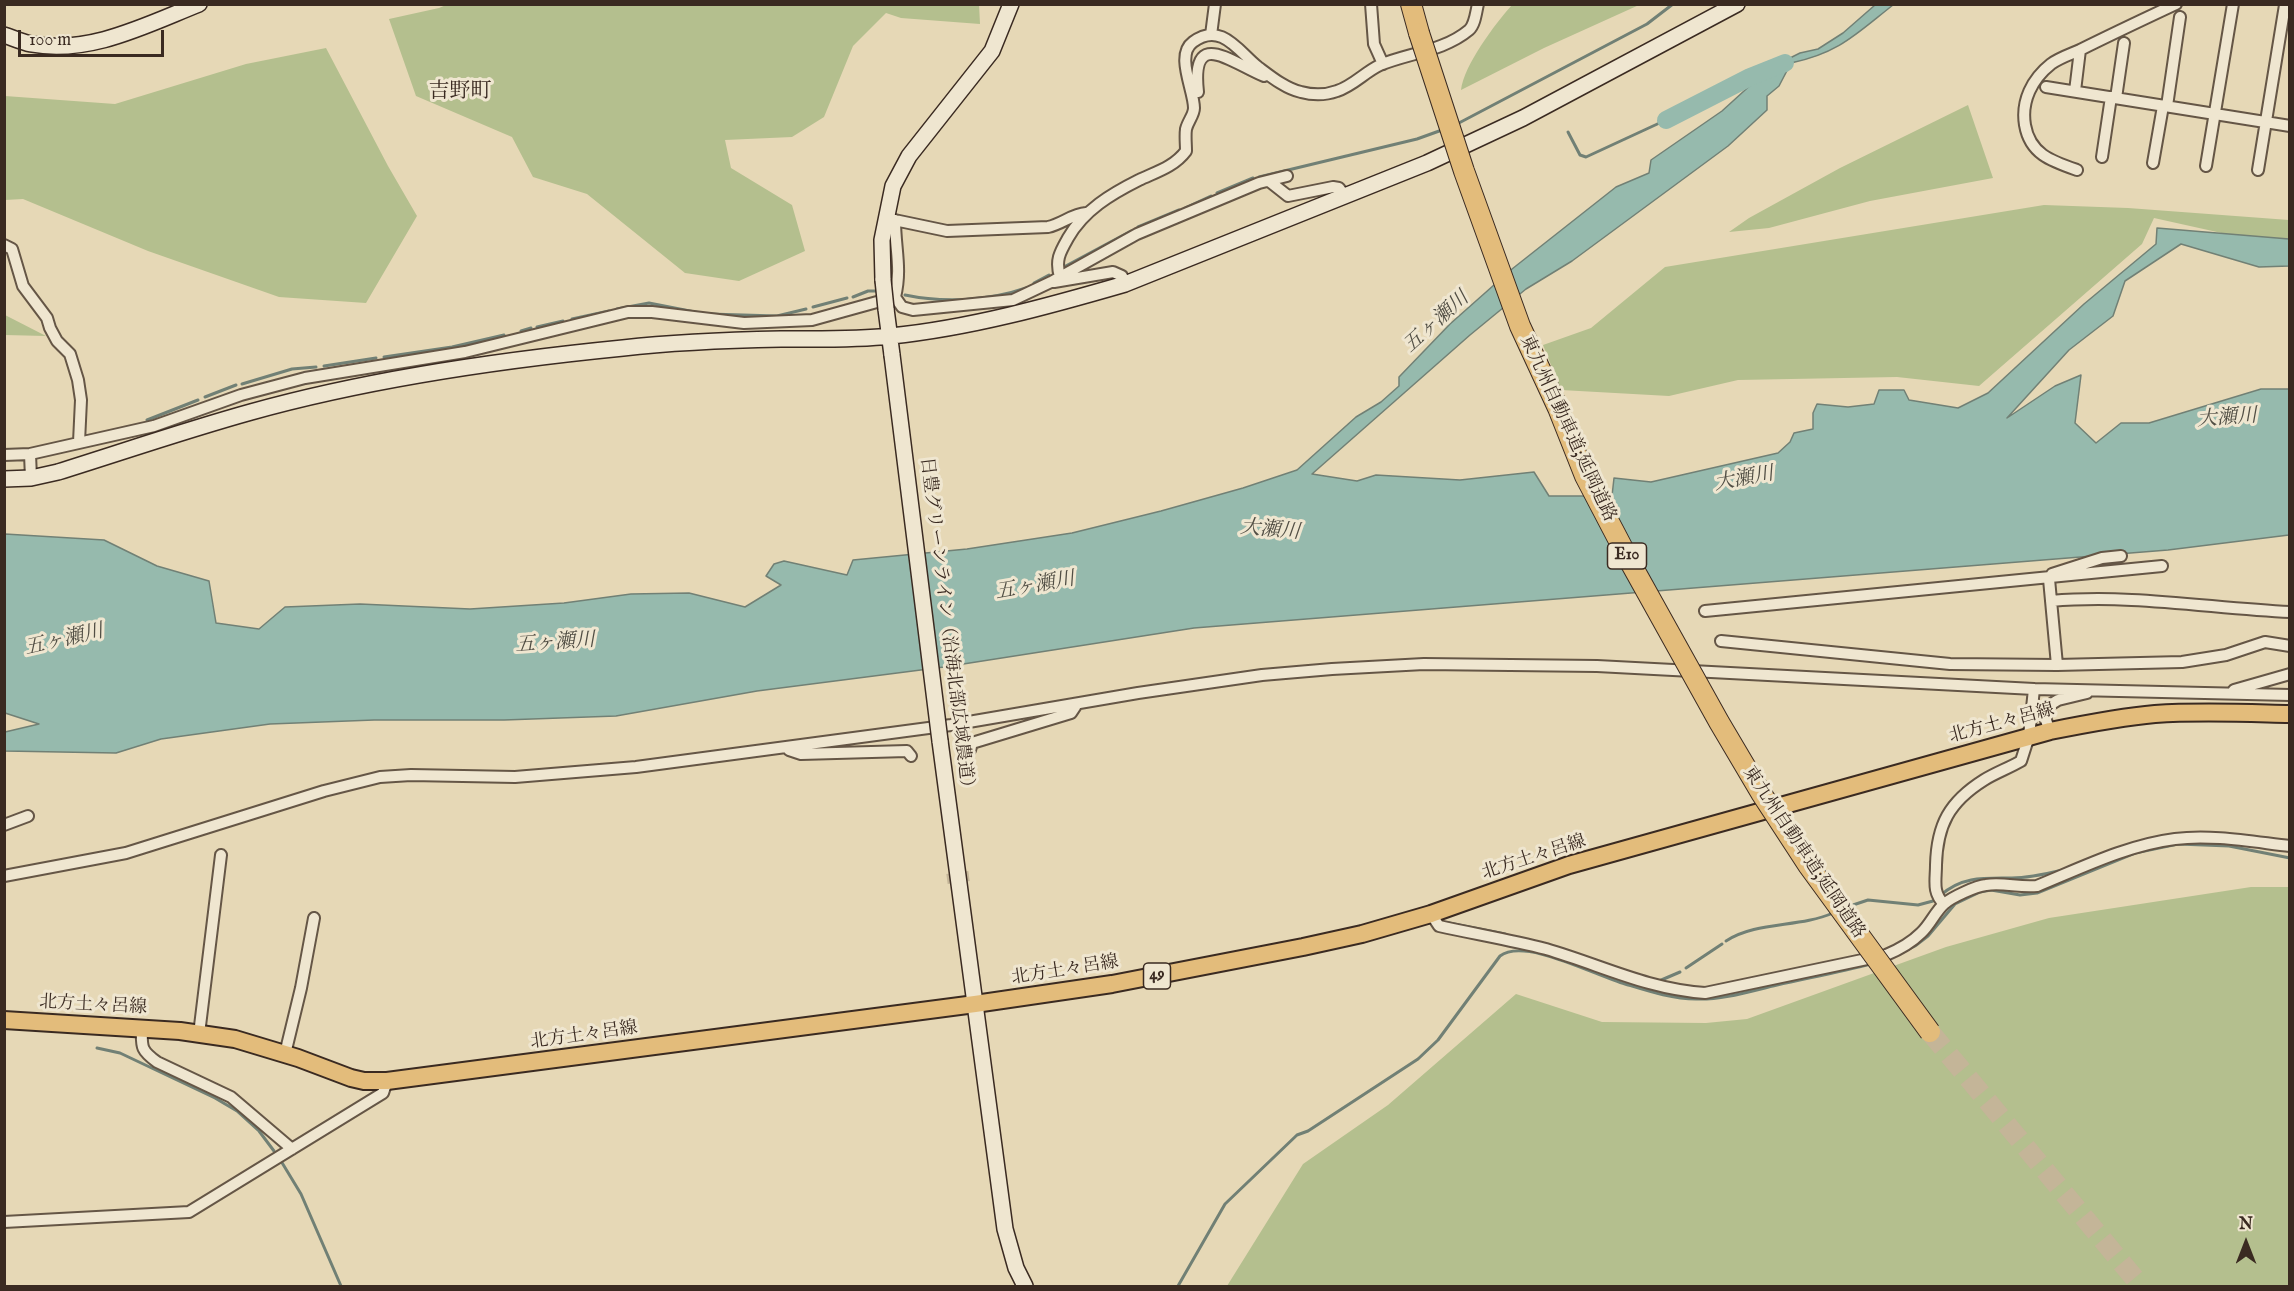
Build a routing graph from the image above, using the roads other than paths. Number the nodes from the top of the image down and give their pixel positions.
1 (199, 4) edge
2 (1011, 4) edge
3 (1215, 4) edge
4 (1371, 4) edge
5 (1411, 4) edge
6 (1478, 4) edge
7 (1737, 4) edge
8 (2176, 4) edge
9 (2233, 4) edge
10 (2285, 4) edge
11 (2289, 5) edge
12 (2180, 17) dead end
13 (4, 35) edge
14 (1211, 35) junction
15 (2124, 43) dead end
16 (2080, 50) junction
17 (1383, 64) junction
18 (1283, 84) junction
19 (2046, 87) dead end
20 (2075, 91) junction
21 (2114, 98) junction
22 (2165, 106) junction
23 (1194, 111) junction
24 (2215, 114) junction
25 (2266, 122) junction
26 (2289, 126) edge
27 (2102, 157) dead end
28 (2153, 163) dead end
29 (2206, 166) dead end
30 (2077, 170) dead end
31 (2258, 170) dead end
32 (1287, 176) dead end
33 (1269, 181) junction
34 (1345, 196) junction
35 (1086, 213) junction
36 (890, 219) junction
37 (4, 245) edge
38 (1055, 279) junction
39 (1125, 284) junction
40 (891, 303) junction
41 (890, 336) junction
42 (79, 442) junction
43 (30, 454) junction
44 (4, 455) edge
45 (31, 478) junction
46 (4, 479) edge
47 (2121, 556) dead end
48 (2162, 566) dead end
49 (2051, 577) junction
50 (2051, 601) junction
51 (1705, 611) dead end
52 (2289, 612) edge
53 (1720, 641) dead end
54 (2289, 646) edge
55 (2057, 665) junction
56 (2289, 674) edge
57 (2034, 689) junction
58 (2097, 690) junction
59 (2222, 693) junction
60 (2289, 695) edge
61 (1077, 704) junction
62 (2289, 714) edge
63 (2050, 730) junction
64 (2029, 736) junction
65 (786, 749) junction
66 (970, 750) dead end
67 (911, 756) dead end
68 (28, 816) dead end
69 (4, 825) edge
70 (2289, 846) edge
71 (221, 855) dead end
72 (4, 876) edge
73 (1944, 904) junction
74 (1431, 914) junction
75 (314, 918) dead end
76 (975, 1004) junction
77 (4, 1020) edge
78 (142, 1029) junction
79 (1930, 1032) tunnel mouth
80 (200, 1034) junction
81 (285, 1054) junction
82 (387, 1081) junction
83 (292, 1149) junction
84 (4, 1222) edge
85 (1025, 1287) edge

1 - 13 street
2 - 36 street, 日豊グリーンライン（沿海北部広域農道）
3 - 14 street
4 - 17 street
5 - 79 highway, 東九州自動車道;延岡道路 / E10, bridge
6 - 17 street
7 - 34 street
8 - 16 street
9 - 24 street
10 - 11 street
10 - 25 street
12 - 22 street
14 - 18 street
14 - 23 street
15 - 21 street
16 - 20 street
16 - 30 street
17 - 18 street
18 - 23 street
19 - 20 street
20 - 21 street
21 - 22 street
21 - 27 street
22 - 24 street
22 - 28 street
23 - 35 street
24 - 25 street
24 - 29 street
25 - 26 street
25 - 31 street
32 - 33 street
33 - 34 street
33 - 38 street
34 - 39 street
35 - 36 street
35 - 38 street
36 - 40 street
36 - 40 street, 日豊グリーンライン（沿海北部広域農道）, bridge
37 - 42 street
38 - 39 street
38 - 40 street
39 - 41 street
40 - 41 street, 日豊グリーンライン（沿海北部広域農道）
40 - 42 street
41 - 45 street
41 - 76 street, 日豊グリーンライン（沿海北部広域農道）, bridge
42 - 43 street
43 - 44 street
43 - 45 street
45 - 46 street
47 - 49 street
48 - 49 street
49 - 50 street
49 - 51 street
50 - 52 street
50 - 55 street
53 - 55 street
54 - 55 street
56 - 59 street
57 - 58 street
57 - 61 street
57 - 64 street
58 - 59 street
58 - 63 street
59 - 60 street
61 - 65 street
61 - 66 street
62 - 63 main road, 北方土々呂線 / 49
63 - 64 main road, 北方土々呂線 / 49
64 - 73 street
64 - 74 main road, 北方土々呂線 / 49
65 - 67 street
65 - 72 street
68 - 69 street
70 - 73 street
71 - 80 street
73 - 74 street
74 - 76 main road, 北方土々呂線 / 49
75 - 81 street
76 - 82 main road, 北方土々呂線 / 49
76 - 85 street, 日豊グリーンライン（沿海北部広域農道）
77 - 78 main road, 北方土々呂線 / 49
78 - 80 main road, 北方土々呂線 / 49
78 - 83 street
80 - 81 main road, 北方土々呂線 / 49
81 - 82 main road, 北方土々呂線 / 49
82 - 83 street
83 - 84 street

